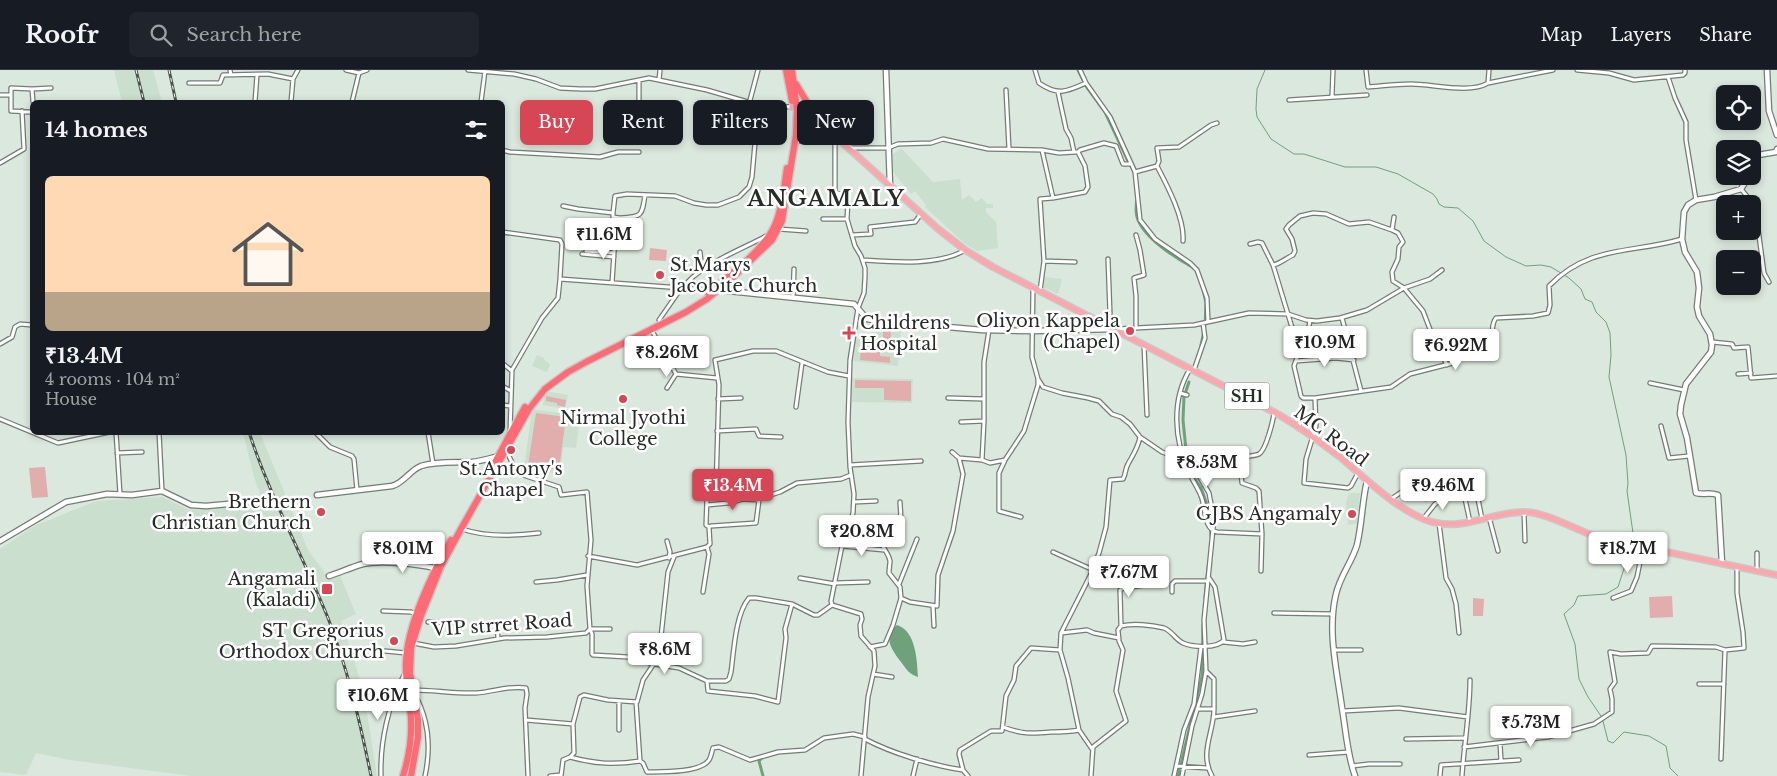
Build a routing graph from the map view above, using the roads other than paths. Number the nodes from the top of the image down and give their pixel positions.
1 (230, 70) edge
2 (298, 70) edge
3 (346, 70) edge
4 (367, 70) edge
5 (468, 70) edge
6 (660, 70) edge
7 (758, 70) edge
8 (786, 70) edge
9 (792, 70) edge
10 (886, 70) edge
11 (1035, 70) edge
12 (1080, 70) edge
13 (1333, 70) edge
14 (1366, 70) edge
15 (1488, 70) edge
16 (1554, 70) edge
17 (1577, 70) edge
18 (1685, 70) edge
19 (1767, 70) edge
20 (485, 71) edge
21 (359, 73) junction
22 (231, 75) junction
23 (257, 75) junction
24 (1668, 76) junction
25 (293, 79) junction
26 (794, 79) junction
27 (639, 80) junction
28 (659, 80) junction
29 (189, 83) dead end
30 (1086, 83) junction
31 (1488, 83) junction
32 (51, 88) dead end
33 (32, 89) junction
34 (1006, 90) dead end
35 (1058, 92) junction
36 (0, 95) edge
37 (11, 95) junction
38 (1366, 95) dead end
39 (1332, 96) junction
40 (33, 100) edge
41 (256, 100) edge
42 (291, 100) edge
43 (352, 100) edge
44 (481, 100) edge
45 (639, 100) edge
46 (741, 100) edge
47 (751, 100) edge
48 (805, 100) edge
49 (1289, 100) dead end
50 (787, 107) edge
51 (795, 108) junction
52 (22, 112) junction
53 (30, 112) edge
54 (1217, 123) dead end
55 (797, 126) joint
56 (1777, 136) edge
57 (795, 141) joint
58 (755, 145) edge
59 (835, 145) edge
60 (845, 145) edge
61 (848, 148) junction
62 (888, 148) junction
63 (1009, 149) junction
64 (1042, 150) junction
65 (505, 151) edge
66 (1777, 151) edge
67 (640, 152) dead end
68 (1076, 152) junction
69 (1761, 154) edge
70 (0, 163) edge
71 (1131, 164) junction
72 (1156, 166) junction
73 (1135, 172) junction
74 (1744, 185) edge
75 (890, 186) junction
76 (1741, 189) junction
77 (645, 195) junction
78 (1053, 198) junction
79 (1696, 200) junction
80 (563, 206) dead end
81 (612, 213) junction
82 (921, 214) junction
83 (620, 218) junction
84 (823, 218) dead end
85 (1394, 218) dead end
86 (847, 219) junction
87 (778, 229) junction
88 (1392, 230) junction
89 (806, 231) dead end
90 (505, 232) edge
91 (771, 234) junction
92 (852, 235) junction
93 (1136, 235) dead end
94 (1682, 239) junction
95 (1183, 241) dead end
96 (1250, 244) dead end
97 (965, 250) junction
98 (700, 252) dead end
99 (584, 253) dead end
100 (614, 255) junction
101 (1108, 259) dead end
102 (863, 260) junction
103 (1044, 261) junction
104 (1074, 262) dead end
105 (1273, 265) junction
106 (794, 269) dead end
107 (1442, 270) dead end
108 (702, 271) junction
109 (560, 279) junction
110 (1769, 282) dead end
111 (612, 283) junction
112 (683, 287) junction
113 (1033, 287) junction
114 (1404, 288) junction
115 (711, 290) junction
116 (719, 290) junction
117 (1040, 291) junction
118 (793, 297) junction
119 (858, 308) junction
120 (1288, 314) junction
121 (1342, 318) junction
122 (659, 320) junction
123 (1310, 321) junction
124 (30, 325) edge
125 (1107, 326) junction
126 (1205, 326) junction
127 (1136, 328) junction
128 (651, 329) junction
129 (1115, 329) junction
130 (989, 330) junction
131 (1032, 331) junction
132 (1294, 334) junction
133 (1712, 342) junction
134 (0, 344) edge
135 (1144, 345) junction
136 (1354, 360) junction
137 (1296, 361) junction
138 (802, 363) junction
139 (1446, 365) junction
140 (505, 366) edge
141 (1192, 369) junction
142 (512, 372) junction
143 (1751, 373) junction
144 (676, 374) junction
145 (1738, 374) dead end
146 (849, 376) junction
147 (1777, 376) edge
148 (717, 378) junction
149 (1038, 379) junction
150 (1650, 383) dead end
151 (505, 388) edge
152 (667, 388) dead end
153 (1684, 390) junction
154 (511, 391) junction
155 (1361, 392) junction
156 (1180, 393) junction
157 (1187, 395) dead end
158 (741, 398) dead end
159 (948, 398) dead end
160 (1313, 398) junction
161 (718, 399) junction
162 (984, 399) junction
163 (505, 405) edge
164 (511, 406) junction
165 (796, 407) dead end
166 (1274, 412) junction
167 (1302, 414) dead end
168 (1146, 415) dead end
169 (0, 420) edge
170 (984, 420) junction
171 (961, 422) dead end
172 (1661, 426) dead end
173 (1299, 427) junction
174 (718, 431) junction
175 (30, 432) edge
176 (38, 435) edge
177 (96, 435) edge
178 (116, 435) edge
179 (159, 435) edge
180 (318, 435) edge
181 (428, 435) edge
182 (510, 435) junction
183 (1314, 437) junction
184 (781, 438) dead end
185 (1140, 438) junction
186 (142, 452) dead end
187 (952, 452) dead end
188 (117, 453) junction
189 (503, 454) junction
190 (1689, 456) junction
191 (1183, 457) junction
192 (960, 458) junction
193 (1192, 458) junction
194 (982, 460) junction
195 (1005, 460) junction
196 (921, 462) dead end
197 (432, 464) junction
198 (1240, 464) junction
199 (850, 465) junction
200 (1358, 473) junction
201 (1430, 473) dead end
202 (851, 475) junction
203 (1367, 481) junction
204 (1450, 488) dead end
205 (357, 490) junction
206 (162, 491) junction
207 (120, 494) junction
208 (1464, 494) dead end
209 (317, 495) dead end
210 (1391, 499) junction
211 (1478, 499) dead end
212 (759, 500) junction
213 (876, 501) dead end
214 (250, 502) dead end
215 (854, 502) junction
216 (900, 502) dead end
217 (707, 505) junction
218 (1524, 512) junction
219 (1021, 517) dead end
220 (1489, 517) junction
221 (1424, 519) junction
222 (1482, 519) junction
223 (1470, 522) junction
224 (1439, 524) junction
225 (710, 528) junction
226 (461, 529) junction
227 (1213, 530) junction
228 (539, 533) dead end
229 (1262, 534) junction
230 (917, 539) dead end
231 (667, 540) dead end
232 (0, 541) edge
233 (1525, 541) dead end
234 (842, 546) junction
235 (707, 547) junction
236 (1643, 547) junction
237 (884, 550) junction
238 (1498, 551) dead end
239 (1053, 552) dead end
240 (1757, 553) dead end
241 (588, 556) junction
242 (672, 557) junction
243 (1722, 563) junction
244 (1736, 566) junction
245 (435, 568) junction
246 (1092, 569) junction
247 (1261, 571) dead end
248 (1757, 571) junction
249 (587, 575) junction
250 (1777, 575) edge
251 (330, 576) dead end
252 (800, 578) dead end
253 (1209, 580) junction
254 (536, 582) dead end
255 (868, 582) dead end
256 (835, 583) junction
257 (1152, 584) dead end
258 (899, 585) junction
259 (704, 592) dead end
260 (1172, 592) dead end
261 (901, 598) junction
262 (1613, 598) dead end
263 (792, 604) junction
264 (832, 605) junction
265 (933, 606) junction
266 (383, 611) dead end
267 (1274, 613) dead end
268 (1333, 614) junction
269 (418, 616) junction
270 (428, 622) dead end
271 (458, 623) dead end
272 (497, 623) dead end
273 (934, 626) dead end
274 (1121, 626) junction
275 (590, 629) junction
276 (610, 629) dead end
277 (1459, 632) dead end
278 (1061, 633) junction
279 (1119, 638) junction
280 (498, 639) junction
281 (1223, 642) junction
282 (1255, 642) dead end
283 (413, 643) junction
284 (869, 647) junction
285 (1204, 647) junction
286 (1060, 650) junction
287 (1334, 650) junction
288 (1360, 650) dead end
289 (1725, 650) junction
290 (385, 651) dead end
291 (406, 653) junction
292 (654, 664) junction
293 (1206, 671) junction
294 (405, 672) junction
295 (873, 674) junction
296 (892, 678) dead end
297 (1470, 680) dead end
298 (707, 681) junction
299 (1699, 684) dead end
300 (1724, 684) junction
301 (413, 690) junction
302 (619, 701) junction
303 (636, 702) junction
304 (1192, 709) junction
305 (1198, 709) junction
306 (1214, 709) junction
307 (1255, 711) dead end
308 (1343, 711) junction
309 (1214, 716) junction
310 (1468, 717) junction
311 (414, 720) junction
312 (526, 720) junction
313 (573, 724) junction
314 (1003, 728) junction
315 (619, 730) dead end
316 (1079, 730) junction
317 (865, 738) junction
318 (1464, 738) junction
319 (1406, 739) dead end
320 (1500, 743) junction
321 (1464, 747) junction
322 (1092, 749) junction
323 (1349, 752) junction
324 (1309, 755) dead end
325 (570, 758) junction
326 (917, 759) junction
327 (1721, 759) dead end
328 (1519, 760) dead end
329 (1501, 761) junction
330 (640, 762) junction
331 (1463, 763) junction
332 (1400, 764) dead end
333 (1177, 766) junction
334 (1352, 766) junction
335 (1184, 767) junction
336 (1207, 768) junction
337 (963, 770) junction
338 (647, 774) edge
339 (561, 775) edge
340 (381, 776) edge
341 (403, 776) edge
342 (411, 776) edge
343 (425, 776) edge
344 (528, 776) edge
345 (550, 776) edge
346 (862, 776) edge
347 (913, 776) edge
348 (968, 776) edge
349 (1091, 776) edge
350 (1174, 776) edge
351 (1182, 776) edge
352 (1212, 776) edge
353 (1355, 776) edge
354 (1440, 776) edge
355 (1462, 776) edge

1 - 22 street
2 - 25 street
3 - 21 street
4 - 21 street
5 - 20 street
6 - 28 street
7 - 47 street
8 - 51 highway
9 - 26 highway
10 - 62 street
11 - 35 street
12 - 30 street
13 - 39 street
14 - 31 street
15 - 31 street
16 - 31 street
17 - 24 street
18 - 24 street
19 - 56 street
20 - 27 street
20 - 44 street
21 - 43 street
22 - 23 street
22 - 29 street
23 - 25 street
23 - 41 street
24 - 79 street
25 - 42 street
26 - 48 highway, SH1
26 - 51 highway
27 - 28 street
27 - 45 street
28 - 46 street
30 - 35 street
30 - 71 street
32 - 33 street
33 - 37 street
33 - 40 street
34 - 63 street
35 - 68 street
36 - 37 street
37 - 52 street
38 - 39 street
39 - 49 street
50 - 51 street
51 - 55 highway
51 - 91 highway
52 - 53 street
52 - 70 street
54 - 72 street
55 - 57 highway
57 - 87 highway
58 - 77 street
59 - 86 street
60 - 61 main road, MC Road / SH1
61 - 62 street
61 - 75 main road, MC Road / SH1
62 - 63 street
62 - 75 street
63 - 64 street
64 - 68 street
64 - 78 street
65 - 67 street
66 - 69 street
68 - 71 street
68 - 78 street
71 - 73 street
72 - 73 street
72 - 95 street
73 - 126 street
74 - 76 street
75 - 82 main road, MC Road / SH1
76 - 79 street
76 - 110 street
77 - 81 street
77 - 83 street
78 - 103 street
79 - 94 street
80 - 81 street
81 - 83 street
82 - 92 street
82 - 97 main road, MC Road / SH1
83 - 100 street
84 - 86 street
85 - 88 street
86 - 92 street
87 - 89 street
87 - 116 highway
88 - 105 street
88 - 114 street
90 - 109 street
91 - 108 street
91 - 115 highway
92 - 102 street
93 - 127 street
94 - 133 street
94 - 139 street
96 - 105 street
97 - 102 street
97 - 113 main road, MC Road / SH1
98 - 108 street
99 - 100 street
100 - 111 street
101 - 125 street
102 - 119 street
103 - 104 street
103 - 117 street
105 - 120 street
106 - 118 street
107 - 114 street
108 - 112 street
109 - 111 street
109 - 142 street
111 - 112 street
112 - 115 street
112 - 122 street
113 - 117 main road, MC Road / SH1
113 - 131 street
114 - 121 street
114 - 139 street
115 - 116 street
115 - 122 highway
116 - 118 street
116 - 128 highway
117 - 125 main road, MC Road / SH1
118 - 119 street
119 - 130 street
119 - 146 street
120 - 123 street
120 - 126 street
120 - 132 street
121 - 123 street
121 - 136 street
122 - 182 highway
123 - 132 street
124 - 134 street
125 - 129 main road, MC Road / SH1
126 - 127 street
126 - 141 street
127 - 129 street
128 - 144 street
128 - 189 highway
129 - 131 street
129 - 135 main road, MC Road / SH1
130 - 131 street
130 - 162 street
131 - 149 street
132 - 137 street
133 - 143 street
133 - 153 street
135 - 141 main road, MC Road / SH1
135 - 168 street
136 - 137 street
136 - 155 street
137 - 160 street
138 - 146 street
138 - 148 street
138 - 165 street
139 - 155 street
140 - 142 street
141 - 156 street
141 - 166 main road, MC Road / SH1
142 - 154 street
143 - 145 street
143 - 147 street
144 - 148 street
144 - 152 street
146 - 199 street
148 - 161 street
149 - 185 street
149 - 195 street
150 - 153 street
151 - 154 street
153 - 190 street
154 - 164 street
155 - 160 street
156 - 157 street
156 - 191 street
158 - 161 street
159 - 162 street
160 - 183 street
161 - 174 street
162 - 170 street
163 - 164 street
164 - 182 street
166 - 173 main road, MC Road / SH1
166 - 198 street
167 - 173 street
169 - 175 street
170 - 171 street
170 - 194 street
172 - 190 street
173 - 183 main road, MC Road / SH1
174 - 184 street
174 - 217 street
176 - 177 street
178 - 188 street
179 - 206 street
180 - 205 street
181 - 197 street
182 - 189 highway
183 - 200 main road, MC Road / SH1
183 - 200 street
185 - 191 street
185 - 246 street
186 - 188 street
187 - 192 street
188 - 207 street
189 - 197 street
189 - 226 highway
189 - 241 street, VIP strret Road
189 - 245 highway
190 - 243 street
191 - 193 street
191 - 227 street
192 - 194 street
192 - 265 street
193 - 198 street
193 - 227 street
194 - 195 street
195 - 219 street
196 - 199 street
197 - 205 street
198 - 229 street
199 - 202 street
200 - 203 main road, MC Road / SH1
201 - 210 street
202 - 212 street
202 - 215 street
203 - 210 main road, MC Road / SH1
203 - 268 street
204 - 221 street
205 - 209 street
206 - 207 street
206 - 214 street
207 - 232 street
208 - 223 street
210 - 221 main road, MC Road / SH1
211 - 222 street
212 - 217 street
212 - 225 street
213 - 215 street
215 - 234 street
216 - 237 street
217 - 225 street
218 - 220 main road, MC Road / SH1
218 - 233 street
218 - 236 main road, MC Road / SH1
220 - 222 main road, MC Road / SH1
220 - 238 street
221 - 224 main road, MC Road / SH1
222 - 223 main road, MC Road / SH1
223 - 224 main road, MC Road / SH1
224 - 277 street
225 - 235 street
226 - 228 street
226 - 269 highway
227 - 229 street
227 - 253 street
229 - 247 street
230 - 258 street
231 - 242 street
234 - 237 street
234 - 256 street
235 - 242 street
235 - 259 street
236 - 243 main road, MC Road / SH1
236 - 262 street
237 - 258 street
239 - 246 street
240 - 248 street
241 - 242 street
241 - 249 street, VIP strret Road
242 - 292 street
243 - 244 main road, MC Road / SH1
244 - 248 main road, MC Road / SH1
244 - 289 street
245 - 251 street
245 - 269 highway
246 - 278 street
248 - 250 main road, MC Road / SH1
249 - 254 street
249 - 275 street, VIP strret Road
252 - 256 street
253 - 260 street
253 - 281 street
253 - 285 street
255 - 256 street
256 - 264 street
257 - 274 street
258 - 261 street
261 - 265 street
261 - 284 street
263 - 264 street
263 - 298 street
263 - 298 street
264 - 284 street
265 - 273 street
266 - 269 street
267 - 268 street
268 - 287 street
269 - 283 highway
269 - 291 highway
270 - 271 street
272 - 280 street
274 - 279 street
274 - 285 street
275 - 276 street
275 - 280 street, VIP strret Road
275 - 292 street
278 - 279 street
278 - 286 street
279 - 322 street
280 - 283 street, VIP strret Road
281 - 282 street
281 - 285 street
283 - 301 highway
284 - 295 street
285 - 293 street
285 - 304 street
286 - 314 street
286 - 316 street
287 - 288 street
287 - 308 street
289 - 300 street
289 - 320 street
290 - 291 street
291 - 294 highway
292 - 298 street
292 - 303 street
293 - 305 street
293 - 306 street
294 - 311 highway
294 - 340 street
295 - 296 street
295 - 317 street
297 - 310 street
299 - 300 street
300 - 327 street
301 - 311 highway
301 - 312 street
301 - 343 street
302 - 303 street
302 - 313 street
302 - 315 street
303 - 330 street
304 - 305 street
304 - 333 street
305 - 306 street
305 - 335 street
306 - 309 street
307 - 309 street
308 - 310 street
308 - 323 street
309 - 336 street
310 - 318 street
311 - 341 highway
311 - 342 highway
312 - 313 street
312 - 344 street
313 - 325 street
314 - 316 street
314 - 337 street
316 - 322 street
317 - 326 street
317 - 338 street
317 - 346 street
318 - 319 street
318 - 321 street
320 - 321 street
320 - 329 street
321 - 331 street
322 - 349 street
323 - 324 street
323 - 334 street
325 - 330 street
325 - 339 street
326 - 337 street
326 - 347 street
328 - 329 street
329 - 331 street
330 - 338 street
331 - 354 street
331 - 355 street
332 - 334 street
333 - 335 street
333 - 350 street
334 - 353 street
335 - 336 street
335 - 351 street
336 - 352 street
337 - 348 street
339 - 345 street

